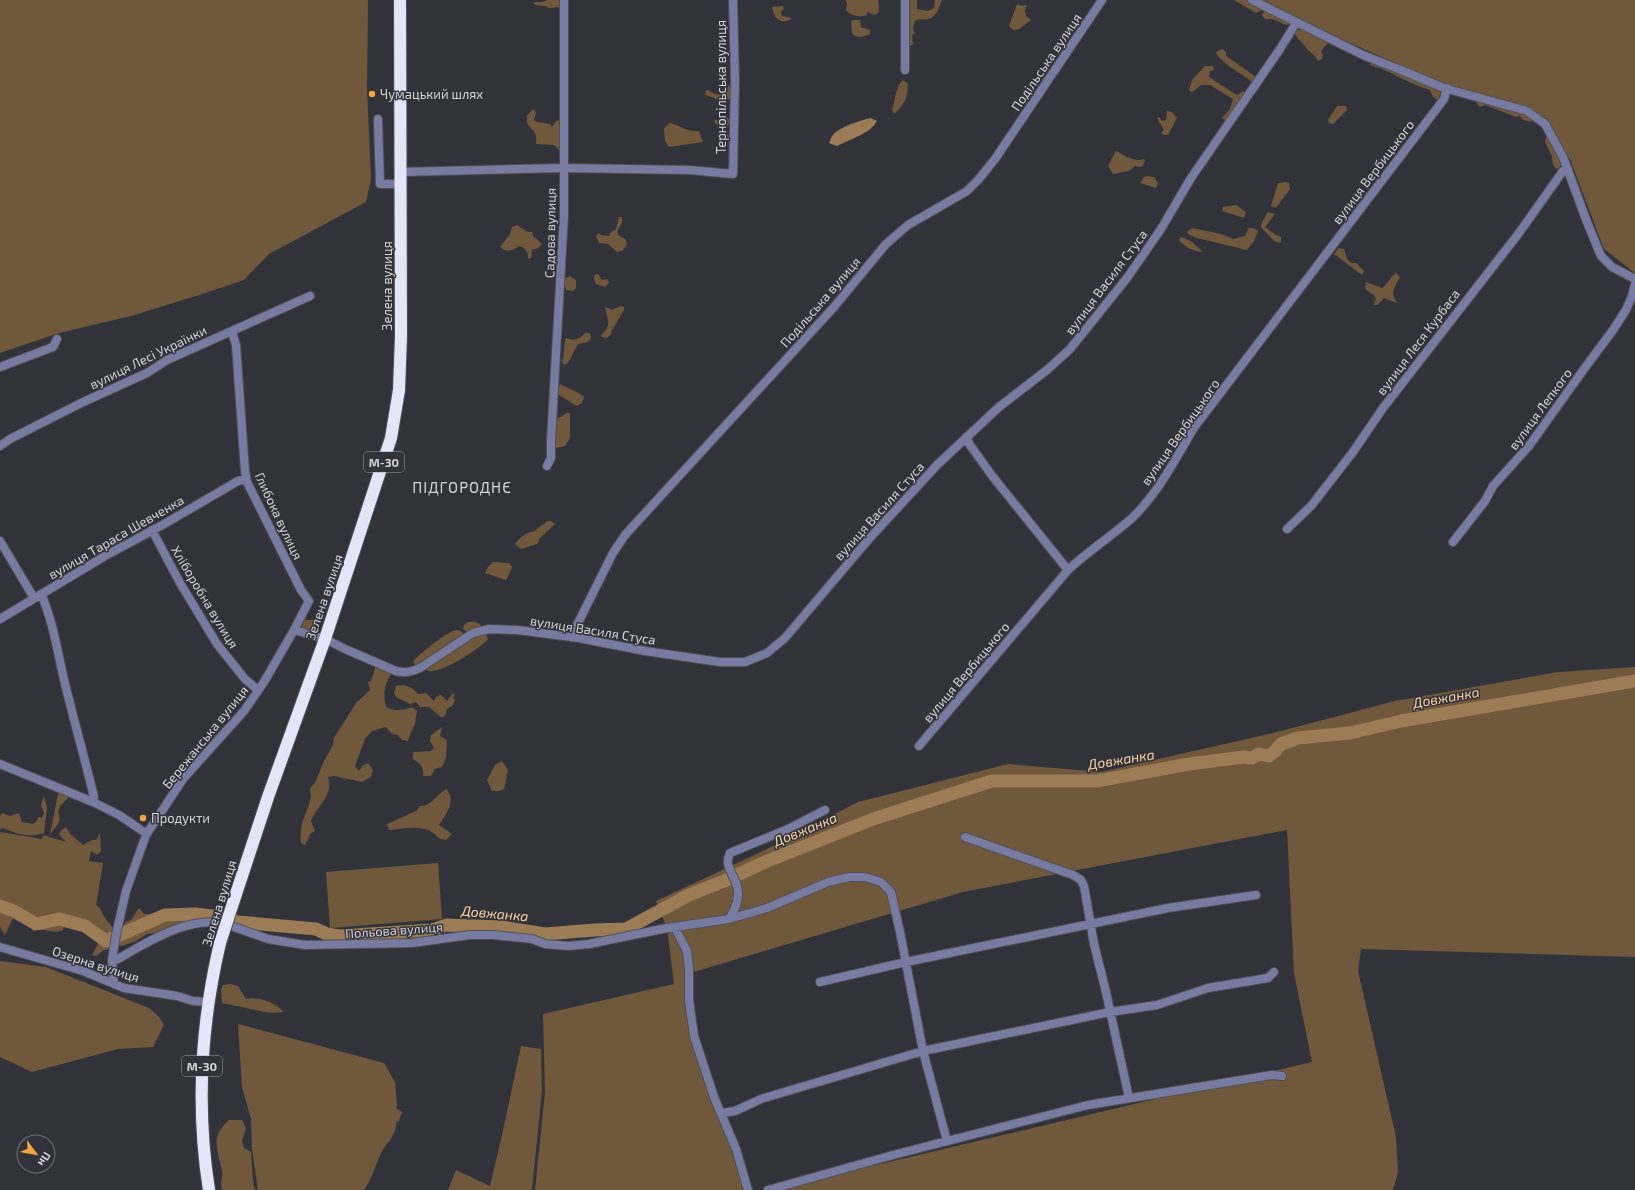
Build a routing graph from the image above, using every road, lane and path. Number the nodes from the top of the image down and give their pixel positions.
1 (400, 0) edge
2 (564, 0) edge
3 (733, 0) edge
4 (905, 0) edge
5 (1102, 0) edge
6 (1252, 0) edge
7 (1296, 23) junction
8 (905, 70) dead end
9 (1447, 88) junction
10 (378, 119) dead end
11 (563, 168) junction
12 (1568, 169) junction
13 (400, 178) junction
14 (1635, 279) edge
15 (1635, 284) edge
16 (310, 296) dead end
17 (232, 332) junction
18 (57, 340) dead end
19 (0, 368) edge
20 (966, 436) junction
21 (0, 446) edge
22 (547, 466) dead end
23 (246, 479) junction
24 (1287, 529) dead end
25 (152, 530) junction
26 (0, 541) edge
27 (1453, 542) dead end
28 (1068, 570) junction
29 (38, 596) junction
30 (0, 619) edge
31 (294, 630) junction
32 (571, 637) junction
33 (325, 639) junction
34 (258, 690) junction
35 (919, 746) dead end
36 (0, 764) edge
37 (93, 802) junction
38 (825, 810) dead end
39 (147, 834) junction
40 (965, 837) dead end
41 (1256, 895) dead end
42 (729, 919) junction
43 (219, 923) dead end
44 (1091, 924) junction
45 (234, 927) dead end
46 (675, 928) junction
47 (0, 947) edge
48 (112, 961) junction
49 (906, 962) junction
50 (1274, 972) dead end
51 (820, 982) dead end
52 (114, 984) junction
53 (209, 1002) junction
54 (1110, 1012) junction
55 (923, 1051) junction
56 (1282, 1076) dead end
57 (1129, 1098) junction
58 (722, 1113) junction
59 (947, 1141) junction
60 (209, 1190) edge
61 (748, 1190) edge
62 (768, 1190) edge

1 - 13 highway, Зелена вулиця / М-30
2 - 11 street, Садова вулиця
3 - 11 street, Тернопільська вулиця
4 - 8 street
5 - 32 street, Подільська вулиця
6 - 7 street
7 - 9 street
7 - 20 street, вулиця Василя Стуса
9 - 12 street
9 - 28 street, вулиця Вербицького
10 - 13 street
11 - 13 street
11 - 22 street, Садова вулиця
12 - 14 street
12 - 24 street, вулиця Леся Курбаса
13 - 33 highway, Зелена вулиця / М-30
15 - 27 street, вулиця Лепкого
16 - 17 street, вулиця Лесі Українки
17 - 21 street, вулиця Лесі Українки
17 - 23 street, Глибока вулиця
18 - 19 street
20 - 28 street
20 - 32 street, вулиця Василя Стуса
23 - 25 street, вулиця Тараса Шевченка
23 - 31 street, Глибока вулиця
25 - 29 street, вулиця Тараса Шевченка
25 - 34 street, Хліборобна вулиця
26 - 29 street
28 - 35 street, вулиця Вербицького
29 - 30 street, вулиця Тараса Шевченка
29 - 37 street
31 - 33 street
31 - 34 street, Бережанська вулиця
32 - 33 street, вулиця Василя Стуса
33 - 53 highway, Зелена вулиця / М-30, bridge
34 - 39 street, Бережанська вулиця
36 - 37 street
37 - 39 street
38 - 42 street
39 - 48 street, Бережанська вулиця
40 - 44 street
41 - 44 street
42 - 46 street, Польова вулиця
42 - 49 street, Польова вулиця
43 - 48 street
44 - 49 street
44 - 54 street
45 - 46 street, Польова вулиця
46 - 58 street
47 - 52 street, Озерна вулиця
48 - 52 street, Бережанська вулиця
49 - 51 street
49 - 55 street, Польова вулиця
50 - 54 street
52 - 53 street, Озерна вулиця
53 - 60 highway, Зелена вулиця / М-30
54 - 55 street
54 - 57 street
55 - 58 street
55 - 59 street, Польова вулиця
56 - 57 street
57 - 59 street
58 - 61 street
59 - 62 street

